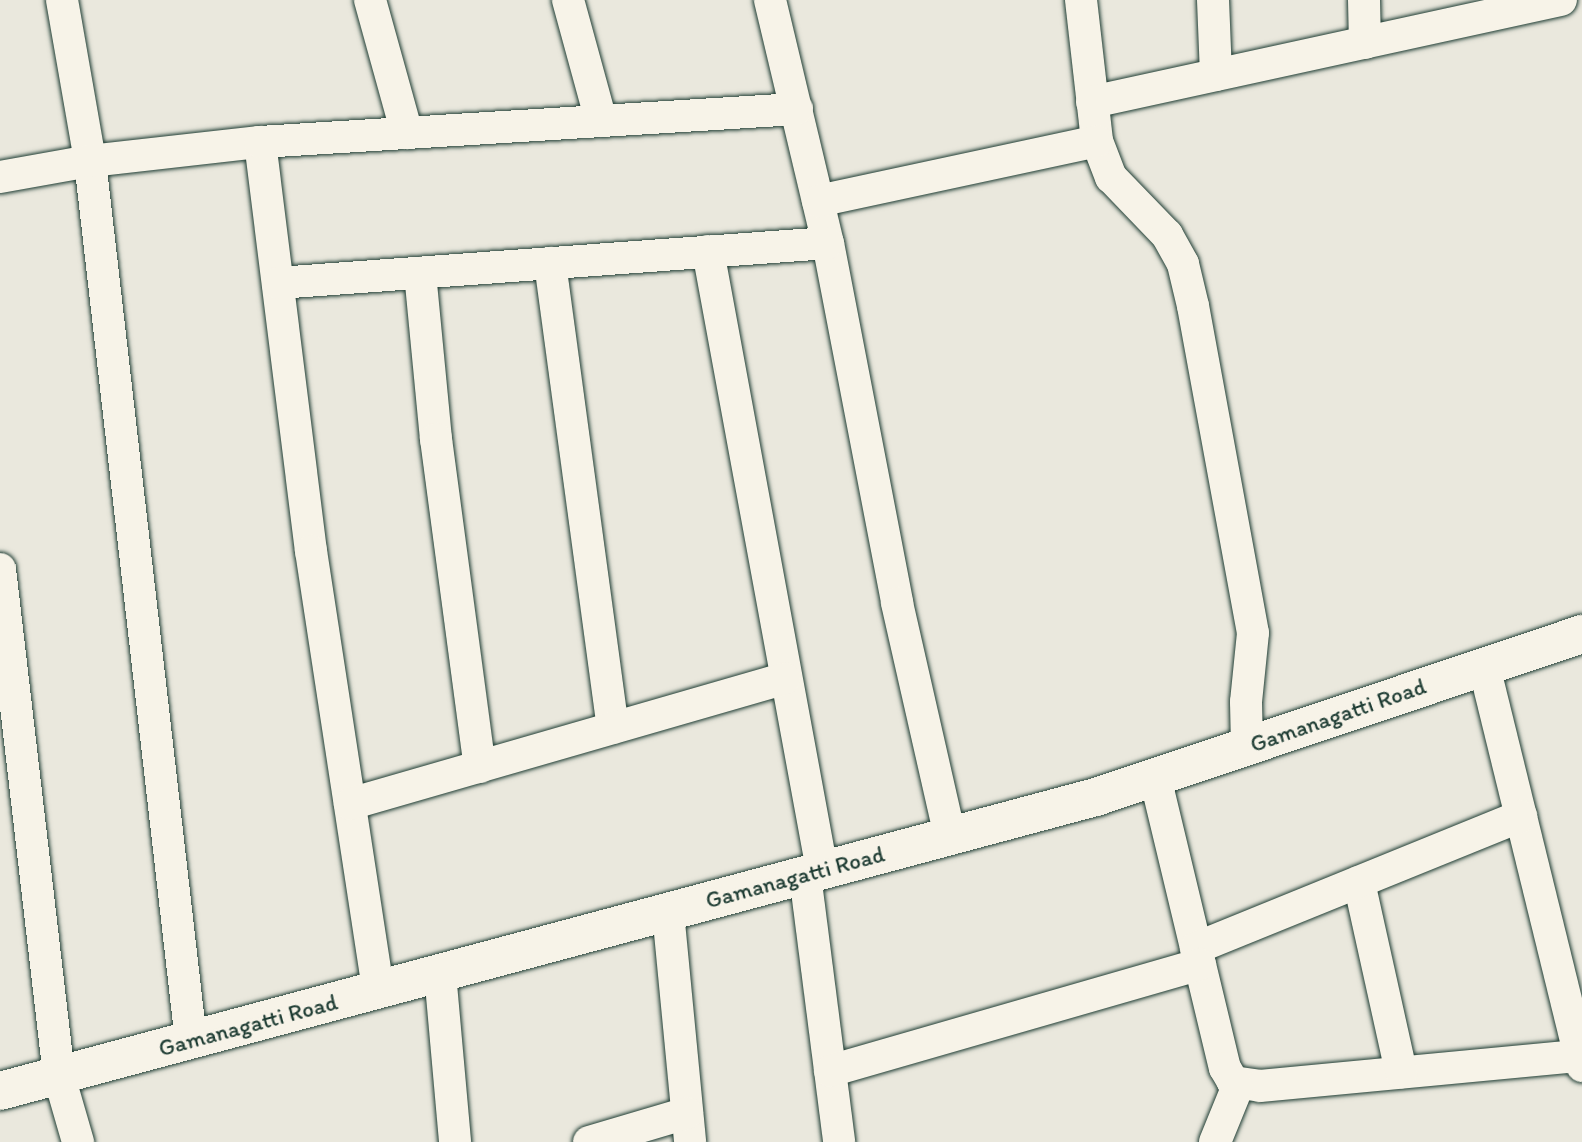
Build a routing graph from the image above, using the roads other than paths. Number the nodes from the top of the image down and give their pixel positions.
1 (62, 0) edge
2 (370, 0) edge
3 (568, 0) edge
4 (770, 0) edge
5 (1082, 0) edge
6 (1213, 0) edge
7 (1364, 0) edge
8 (1542, 2) edge
9 (1365, 43) junction
10 (1216, 75) junction
11 (1092, 102) junction
12 (797, 109) junction
13 (601, 121) junction
14 (407, 133) junction
15 (1097, 141) junction
16 (260, 142) junction
17 (90, 161) junction
18 (0, 177) edge
19 (818, 201) junction
20 (828, 243) junction
21 (708, 251) junction
22 (550, 263) junction
23 (420, 273) junction
24 (278, 283) junction
25 (0, 569) edge
26 (1582, 634) edge
27 (1483, 666) junction
28 (784, 679) junction
29 (612, 728) junction
30 (1247, 746) junction
31 (480, 766) junction
32 (1154, 777) junction
33 (350, 804) junction
34 (1521, 816) junction
35 (950, 836) junction
36 (813, 872) junction
37 (1359, 882) junction
38 (668, 912) junction
39 (1198, 956) junction
40 (440, 973) junction
41 (378, 990) junction
42 (191, 1040) junction
43 (1581, 1061) edge
44 (830, 1071) junction
45 (1401, 1072) junction
46 (59, 1076) junction
47 (1233, 1082) junction
48 (0, 1091) edge
49 (688, 1128) edge
50 (78, 1142) edge
51 (455, 1142) edge
52 (589, 1142) edge
53 (839, 1142) edge
54 (1215, 1142) edge

1 - 17 street
2 - 14 street
3 - 13 street
4 - 12 street
5 - 11 street
6 - 10 street
7 - 9 street
8 - 9 street
9 - 10 street
10 - 11 street
11 - 15 street
12 - 13 street
12 - 19 street
13 - 14 street
14 - 16 street
15 - 19 street
15 - 30 street
16 - 17 street
16 - 24 street
17 - 18 street
17 - 42 street
19 - 20 street
20 - 21 street
20 - 35 street
21 - 22 street
21 - 28 street
22 - 23 street
22 - 29 street
23 - 24 street
23 - 31 street
24 - 33 street
25 - 46 street
26 - 27 street, Gamanagatti Road
27 - 30 street, Gamanagatti Road
27 - 34 street
28 - 29 street
28 - 36 street
29 - 31 street
30 - 32 street, Gamanagatti Road
31 - 33 street
32 - 35 street, Gamanagatti Road
32 - 39 street
33 - 41 street
34 - 37 street
34 - 43 street
35 - 36 street, Gamanagatti Road
36 - 38 street, Gamanagatti Road
36 - 44 street
37 - 39 street
37 - 45 street
38 - 40 street, Gamanagatti Road
38 - 49 street
39 - 44 street
39 - 47 street
40 - 41 street, Gamanagatti Road
40 - 51 street
41 - 42 street, Gamanagatti Road
42 - 46 street, Gamanagatti Road
43 - 45 street
44 - 53 street
45 - 47 street
46 - 48 street, Gamanagatti Road
46 - 50 street
47 - 54 street
49 - 52 street

